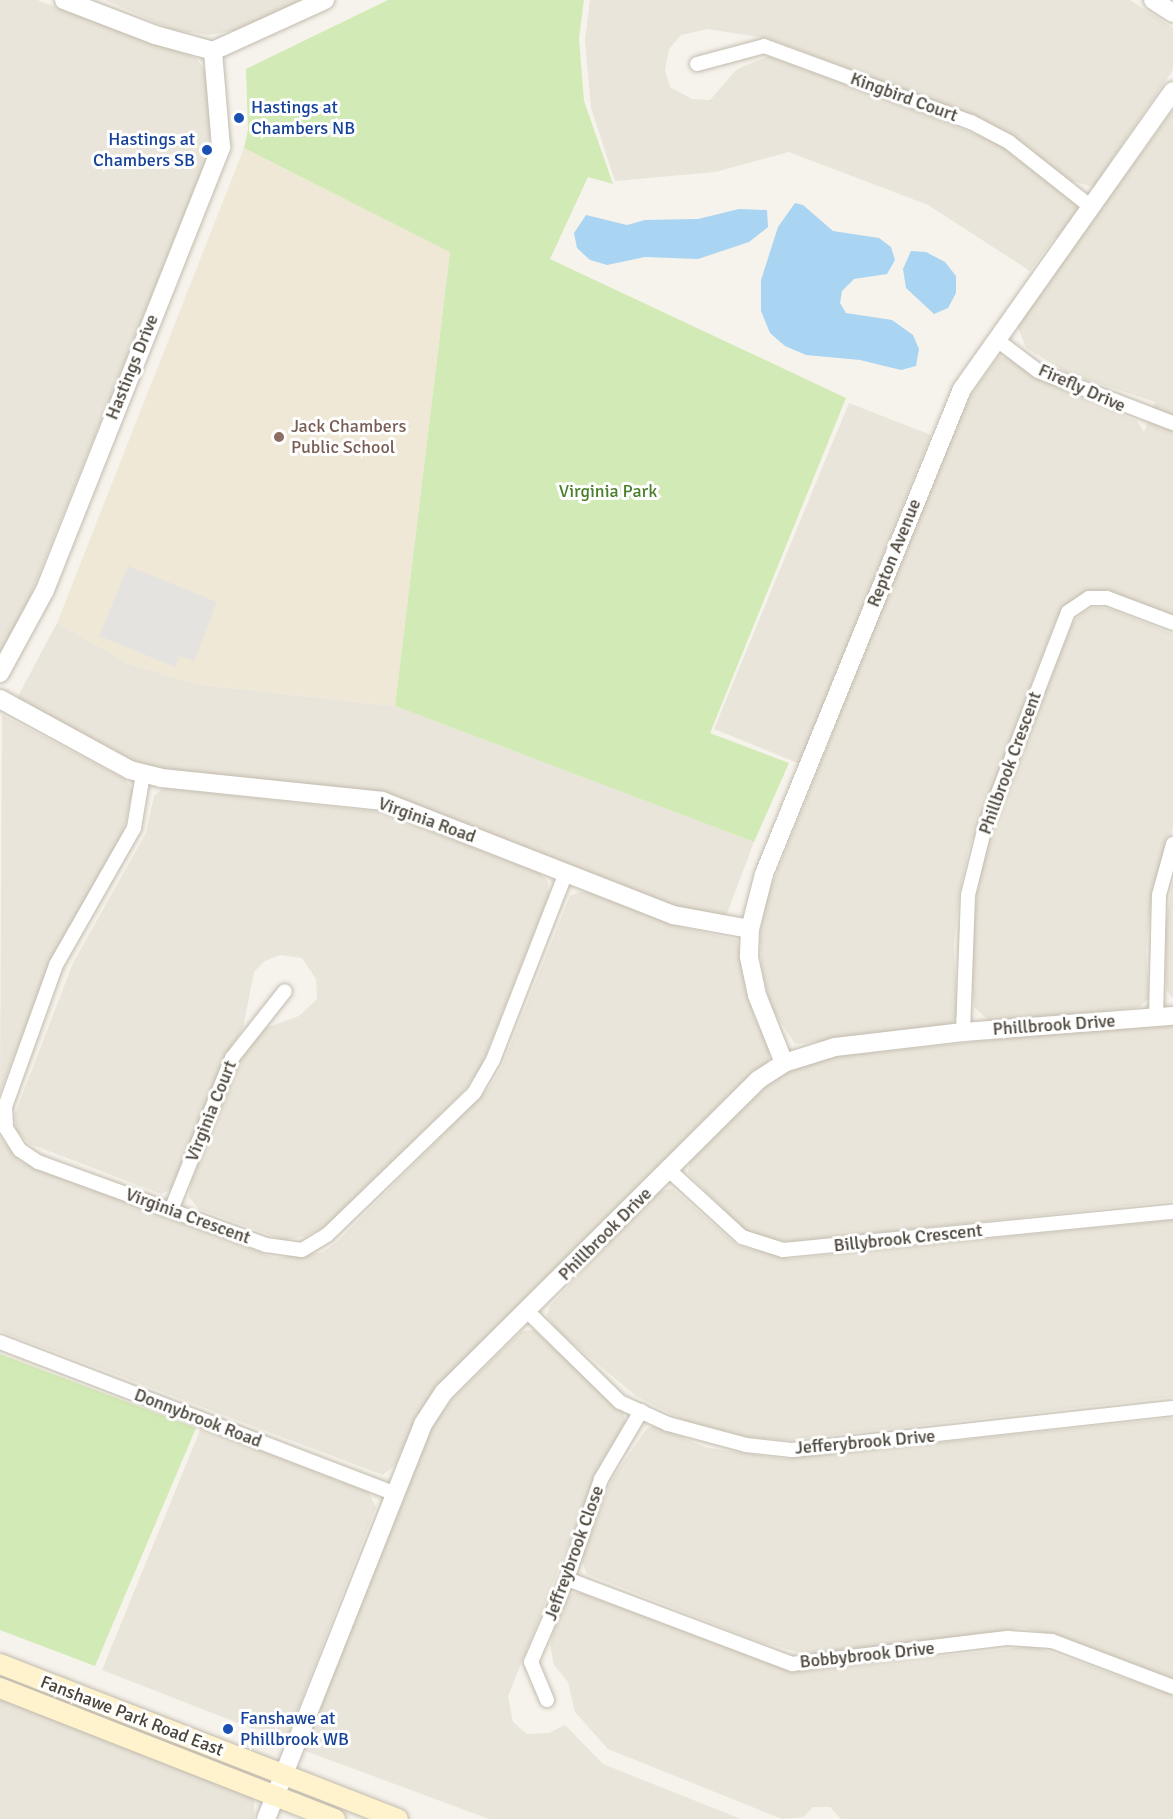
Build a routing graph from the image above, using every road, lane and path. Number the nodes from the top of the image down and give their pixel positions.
1 (63, 0) edge
2 (325, 0) edge
3 (1153, 0) edge
4 (86, 4) edge
5 (1173, 13) edge
6 (213, 51) junction
7 (697, 64) dead end
8 (1173, 91) edge
9 (1091, 207) junction
10 (997, 340) junction
11 (1173, 423) edge
12 (1173, 622) edge
13 (0, 673) edge
14 (0, 699) edge
15 (143, 774) junction
16 (1173, 844) edge
17 (566, 873) junction
18 (750, 929) junction
19 (285, 991) dead end
20 (1164, 1017) edge
21 (963, 1032) junction
22 (784, 1063) junction
23 (670, 1171) junction
24 (171, 1210) junction
25 (1173, 1212) edge
26 (527, 1311) junction
27 (0, 1342) edge
28 (1173, 1408) edge
29 (641, 1412) junction
30 (395, 1494) junction
31 (567, 1579) junction
32 (0, 1664) edge
33 (1173, 1687) edge
34 (0, 1688) edge
35 (547, 1700) dead end
36 (283, 1775) junction
37 (275, 1796) junction
38 (266, 1819) edge
39 (335, 1819) edge
40 (398, 1819) edge

1 - 4 street
2 - 6 street
3 - 5 street
4 - 6 street
6 - 13 street, Hastings Drive
7 - 9 street, Kingbird Court
8 - 9 street, Repton Avenue
9 - 10 street, Repton Avenue
10 - 11 street, Firefly Drive
10 - 18 street, Repton Avenue
12 - 21 street, Phillbrook Crescent
14 - 15 street, Virginia Road
15 - 17 street, Virginia Road
15 - 24 street, Virginia Crescent
16 - 20 street
17 - 18 street, Virginia Road
17 - 24 street, Virginia Crescent
18 - 22 street, Repton Avenue
19 - 24 street, Virginia Court
20 - 21 street, Phillbrook Drive
21 - 22 street, Phillbrook Drive
22 - 23 street, Phillbrook Drive
23 - 25 street, Billybrook Crescent
23 - 26 street, Phillbrook Drive
26 - 29 street, Jefferybrook Drive
26 - 30 street, Phillbrook Drive
27 - 30 street, Donnybrook Road
28 - 29 street, Jefferybrook Drive
29 - 31 street, Jeffreybrook Close
30 - 36 street, Phillbrook Drive
31 - 33 street, Bobbybrook Drive
31 - 35 street, Jeffreybrook Close
32 - 36 main road, Fanshawe Park Road East
34 - 37 main road, Fanshawe Park Road East
36 - 37 street, Phillbrook Drive
36 - 40 main road, Fanshawe Park Road East
37 - 38 street, Phillbrook Drive
37 - 39 main road, Fanshawe Park Road East

